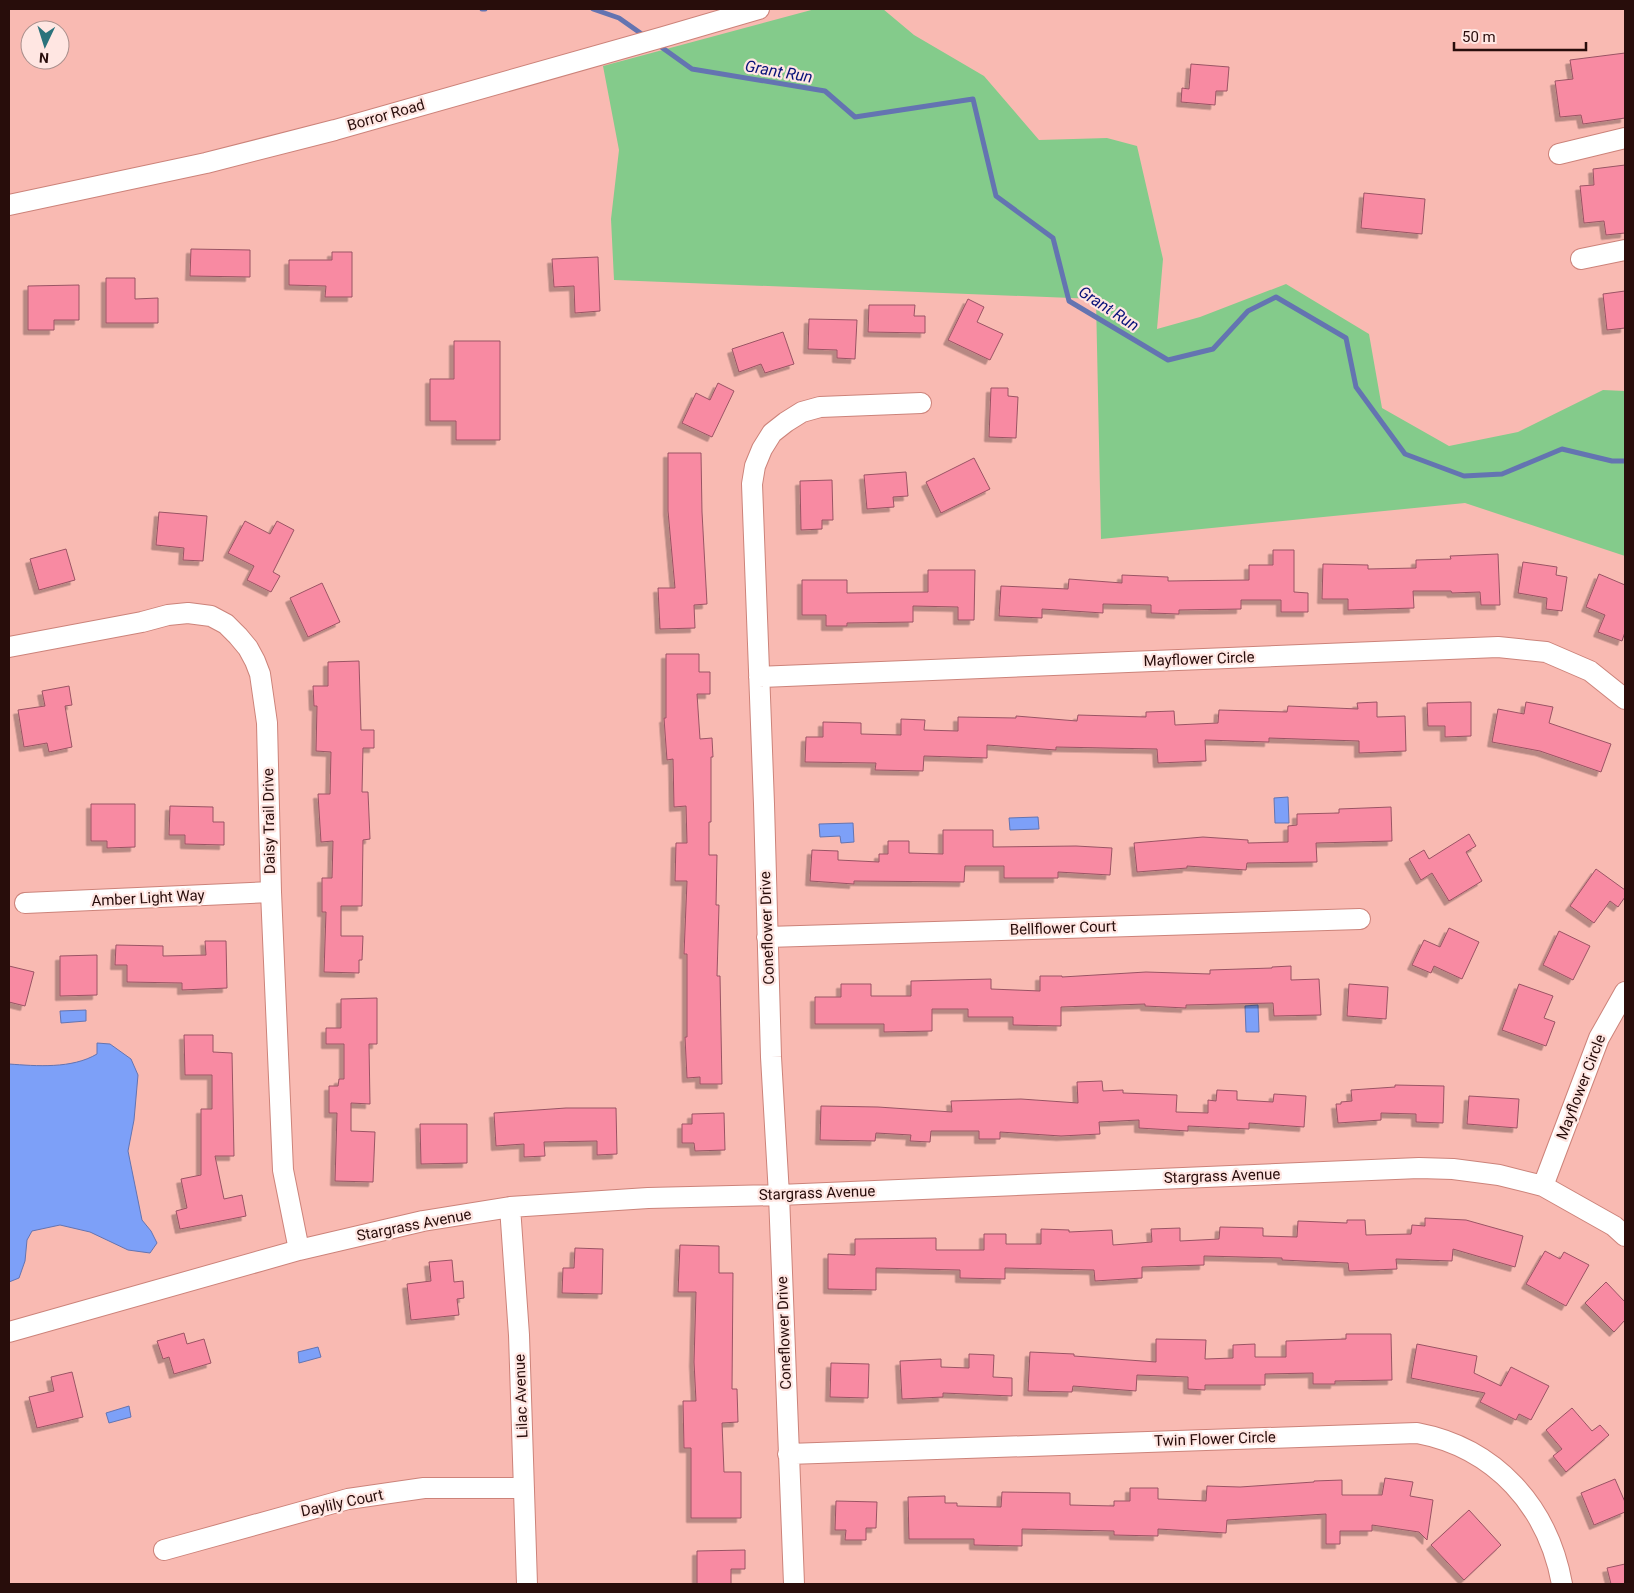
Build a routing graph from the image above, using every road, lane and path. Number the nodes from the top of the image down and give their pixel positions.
1 (759, 9) edge
2 (1625, 138) edge
3 (1559, 154) dead end
4 (9, 206) edge
5 (1625, 250) edge
6 (1581, 259) dead end
7 (921, 403) dead end
8 (9, 647) edge
9 (759, 676) junction
10 (1625, 699) edge
11 (271, 892) junction
12 (25, 903) dead end
13 (1360, 919) dead end
14 (767, 937) junction
15 (1625, 992) edge
16 (1543, 1186) junction
17 (779, 1195) junction
18 (510, 1207) junction
19 (1625, 1236) edge
20 (299, 1250) junction
21 (9, 1332) edge
22 (788, 1454) junction
23 (524, 1488) junction
24 (164, 1550) dead end
25 (527, 1584) edge
26 (794, 1584) edge
27 (1562, 1584) edge

1 - 4 street, Borror Road
2 - 3 street
5 - 6 street
7 - 9 street, Coneflower Drive
8 - 11 street, Daisy Trail Drive
9 - 10 street, Mayflower Circle
9 - 14 street, Coneflower Drive
11 - 12 street, Amber Light Way
11 - 20 street, Daisy Trail Drive
13 - 14 street, Bellflower Court
14 - 17 street, Coneflower Drive
15 - 16 street, Mayflower Circle
16 - 17 street, Stargrass Avenue
16 - 19 street, Stargrass Avenue
17 - 18 street, Stargrass Avenue
17 - 22 street, Coneflower Drive
18 - 20 street, Stargrass Avenue
18 - 23 street, Lilac Avenue
20 - 21 street, Stargrass Avenue
22 - 26 street, Coneflower Drive
22 - 27 street, Twin Flower Circle
23 - 24 street, Daylily Court
23 - 25 street, Lilac Avenue

